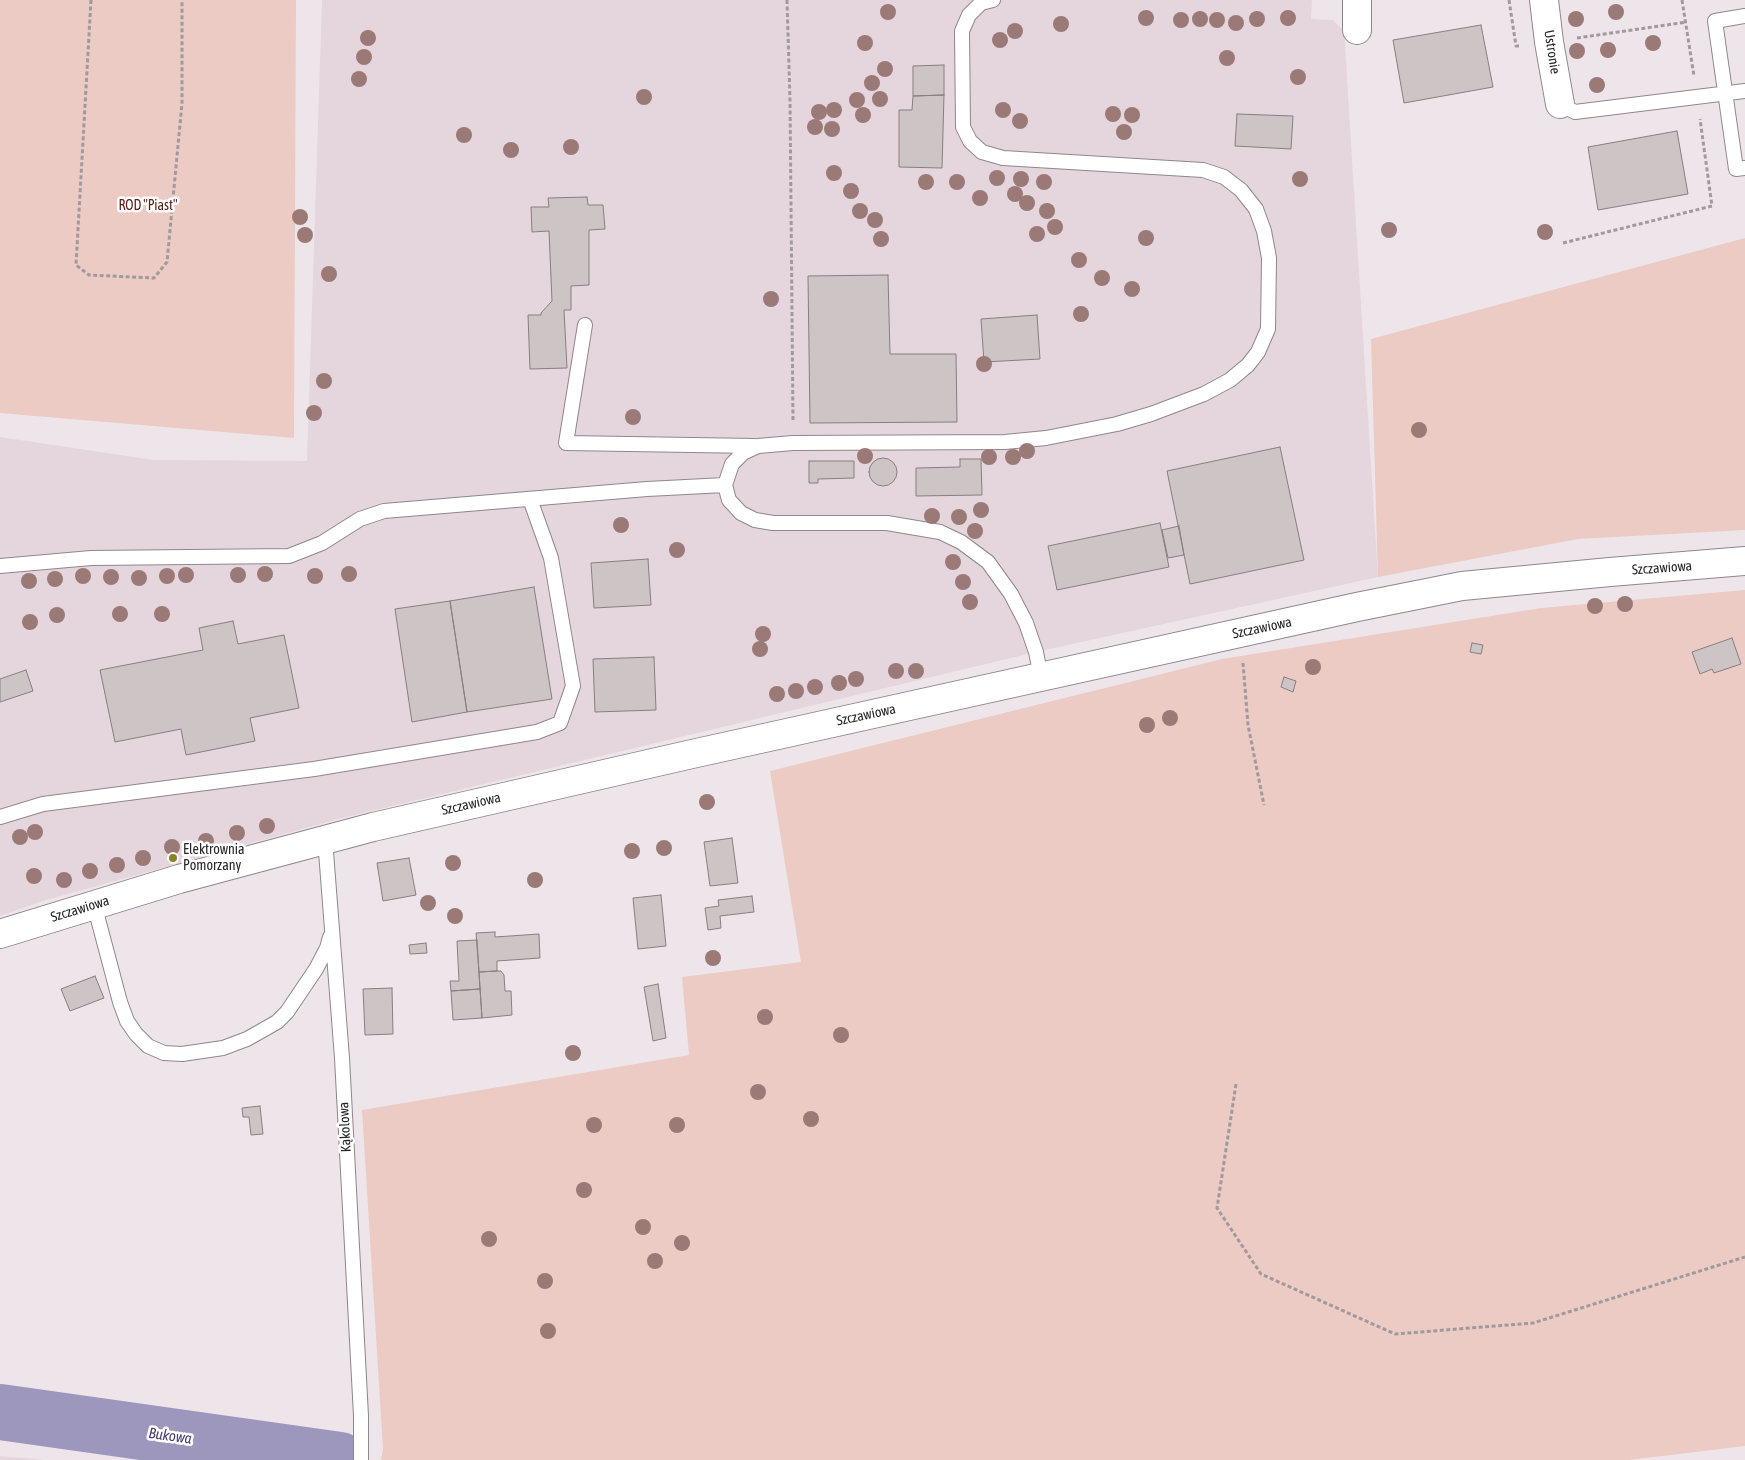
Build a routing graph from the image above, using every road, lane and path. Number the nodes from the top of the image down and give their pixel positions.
1 (91, 0) edge
2 (182, 0) edge
3 (787, 0) edge
4 (992, 0) edge
5 (1357, 0) edge
6 (1509, 0) edge
7 (1544, 0) edge
8 (1682, 0) edge
9 (1745, 16) edge
10 (1715, 21) junction
11 (1686, 22) junction
12 (1357, 30) dead end
13 (1550, 42) junction
14 (1694, 80) dead end
15 (1745, 91) edge
16 (1725, 94) junction
17 (1560, 104) joint
18 (1698, 109) dead end
19 (1745, 168) edge
20 (1563, 243) dead end
21 (585, 325) dead end
22 (793, 444) junction
23 (758, 446) junction
24 (724, 485) junction
25 (530, 498) junction
26 (1745, 562) edge
27 (0, 566) edge
28 (1241, 633) junction
29 (1041, 677) junction
30 (1264, 805) dead end
31 (0, 817) edge
32 (325, 839) junction
33 (94, 904) junction
34 (332, 929) junction
35 (0, 934) edge
36 (1236, 1084) dead end
37 (1745, 1257) edge
38 (361, 1460) edge

1 - 2 path
3 - 22 path
4 - 22 lane
5 - 12 street
6 - 13 path
7 - 13 street, Ustronie
8 - 11 path
9 - 10 lane
10 - 11 path
10 - 16 lane
11 - 13 path
11 - 14 path
13 - 17 street, Ustronie
15 - 16 lane
16 - 17 lane
16 - 19 lane
18 - 20 path
21 - 23 lane
22 - 23 lane
23 - 24 lane
24 - 25 lane
24 - 29 lane
25 - 27 lane
25 - 31 lane
26 - 28 street, Szczawiowa
28 - 29 street, Szczawiowa
28 - 30 path
29 - 32 street, Szczawiowa
32 - 33 street, Szczawiowa
32 - 34 lane, Kąkolowa
33 - 34 lane
33 - 35 street, Szczawiowa
34 - 38 lane, Kąkolowa
36 - 37 path

